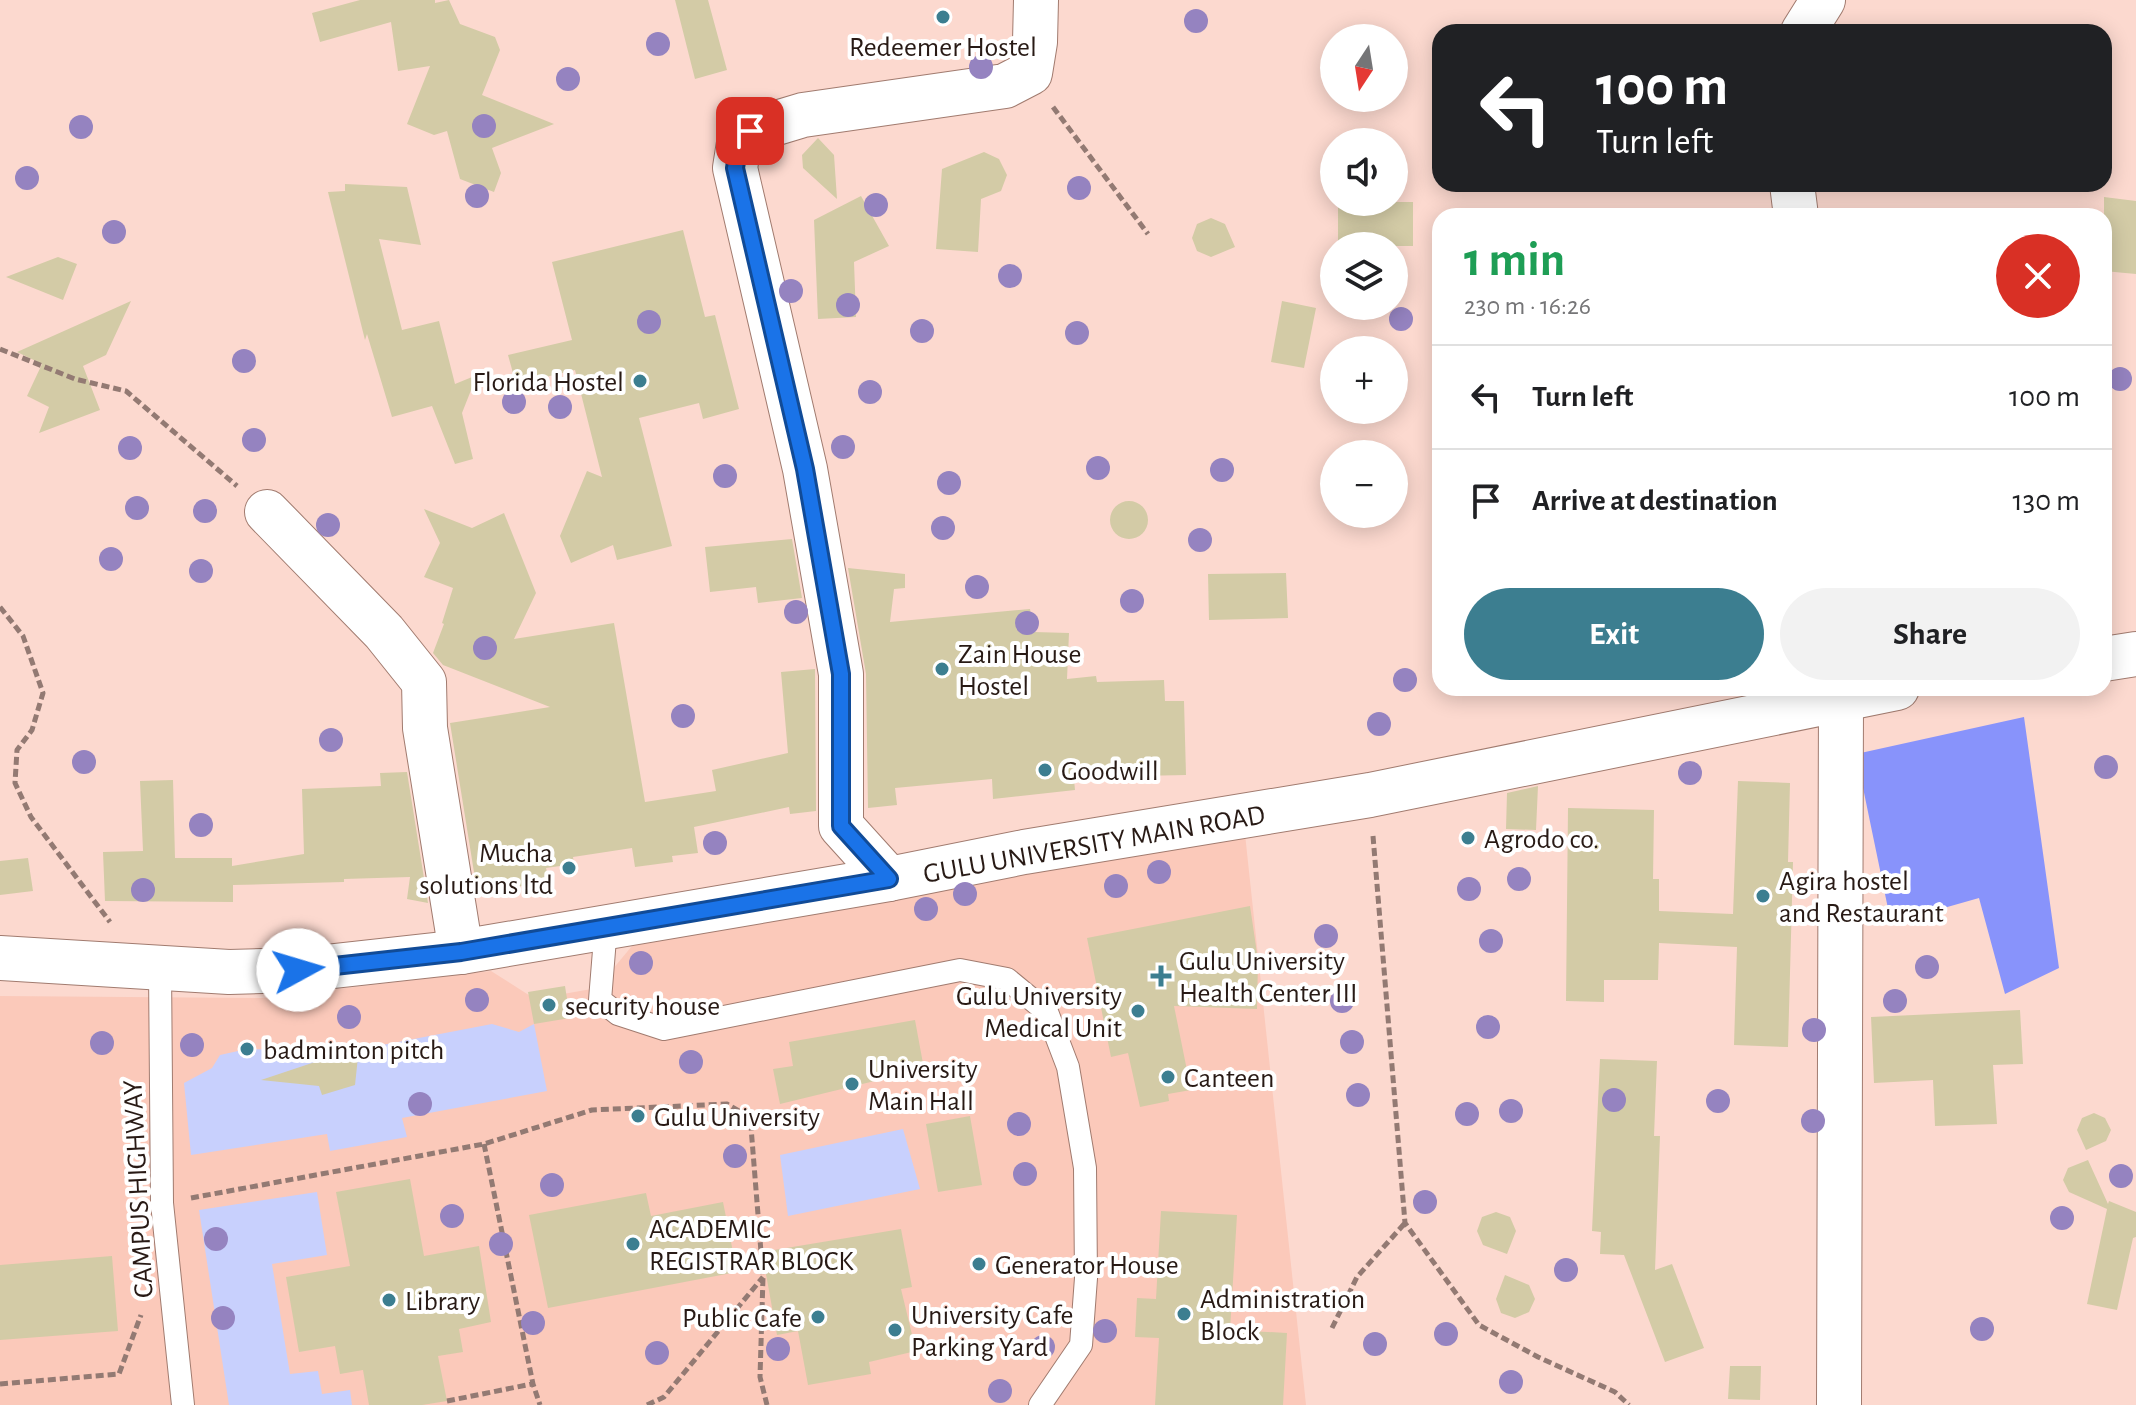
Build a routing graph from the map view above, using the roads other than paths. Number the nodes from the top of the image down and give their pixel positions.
1 (1036, 0) edge
2 (1823, 0) edge
3 (1808, 24) edge
4 (267, 512) road end
5 (2136, 654) edge
6 (2112, 658) edge
7 (1860, 696) edge
8 (1841, 700) junction
9 (889, 879) junction
10 (606, 926) junction
11 (461, 952) junction
12 (0, 958) edge
13 (160, 969) junction
14 (183, 1405) edge
15 (1040, 1405) edge
16 (1839, 1405) edge

1 - 9 street
2 - 3 street
4 - 11 street
5 - 6 street
7 - 8 street, GULU UNIVERSITY MAIN ROAD
8 - 9 street, GULU UNIVERSITY MAIN ROAD
8 - 16 street
9 - 10 street, GULU UNIVERSITY MAIN ROAD
10 - 11 street, GULU UNIVERSITY MAIN ROAD
10 - 15 lane
11 - 13 street, GULU UNIVERSITY MAIN ROAD
12 - 13 street, GULU UNIVERSITY MAIN ROAD
13 - 14 lane, CAMPUS HIGHWAY

